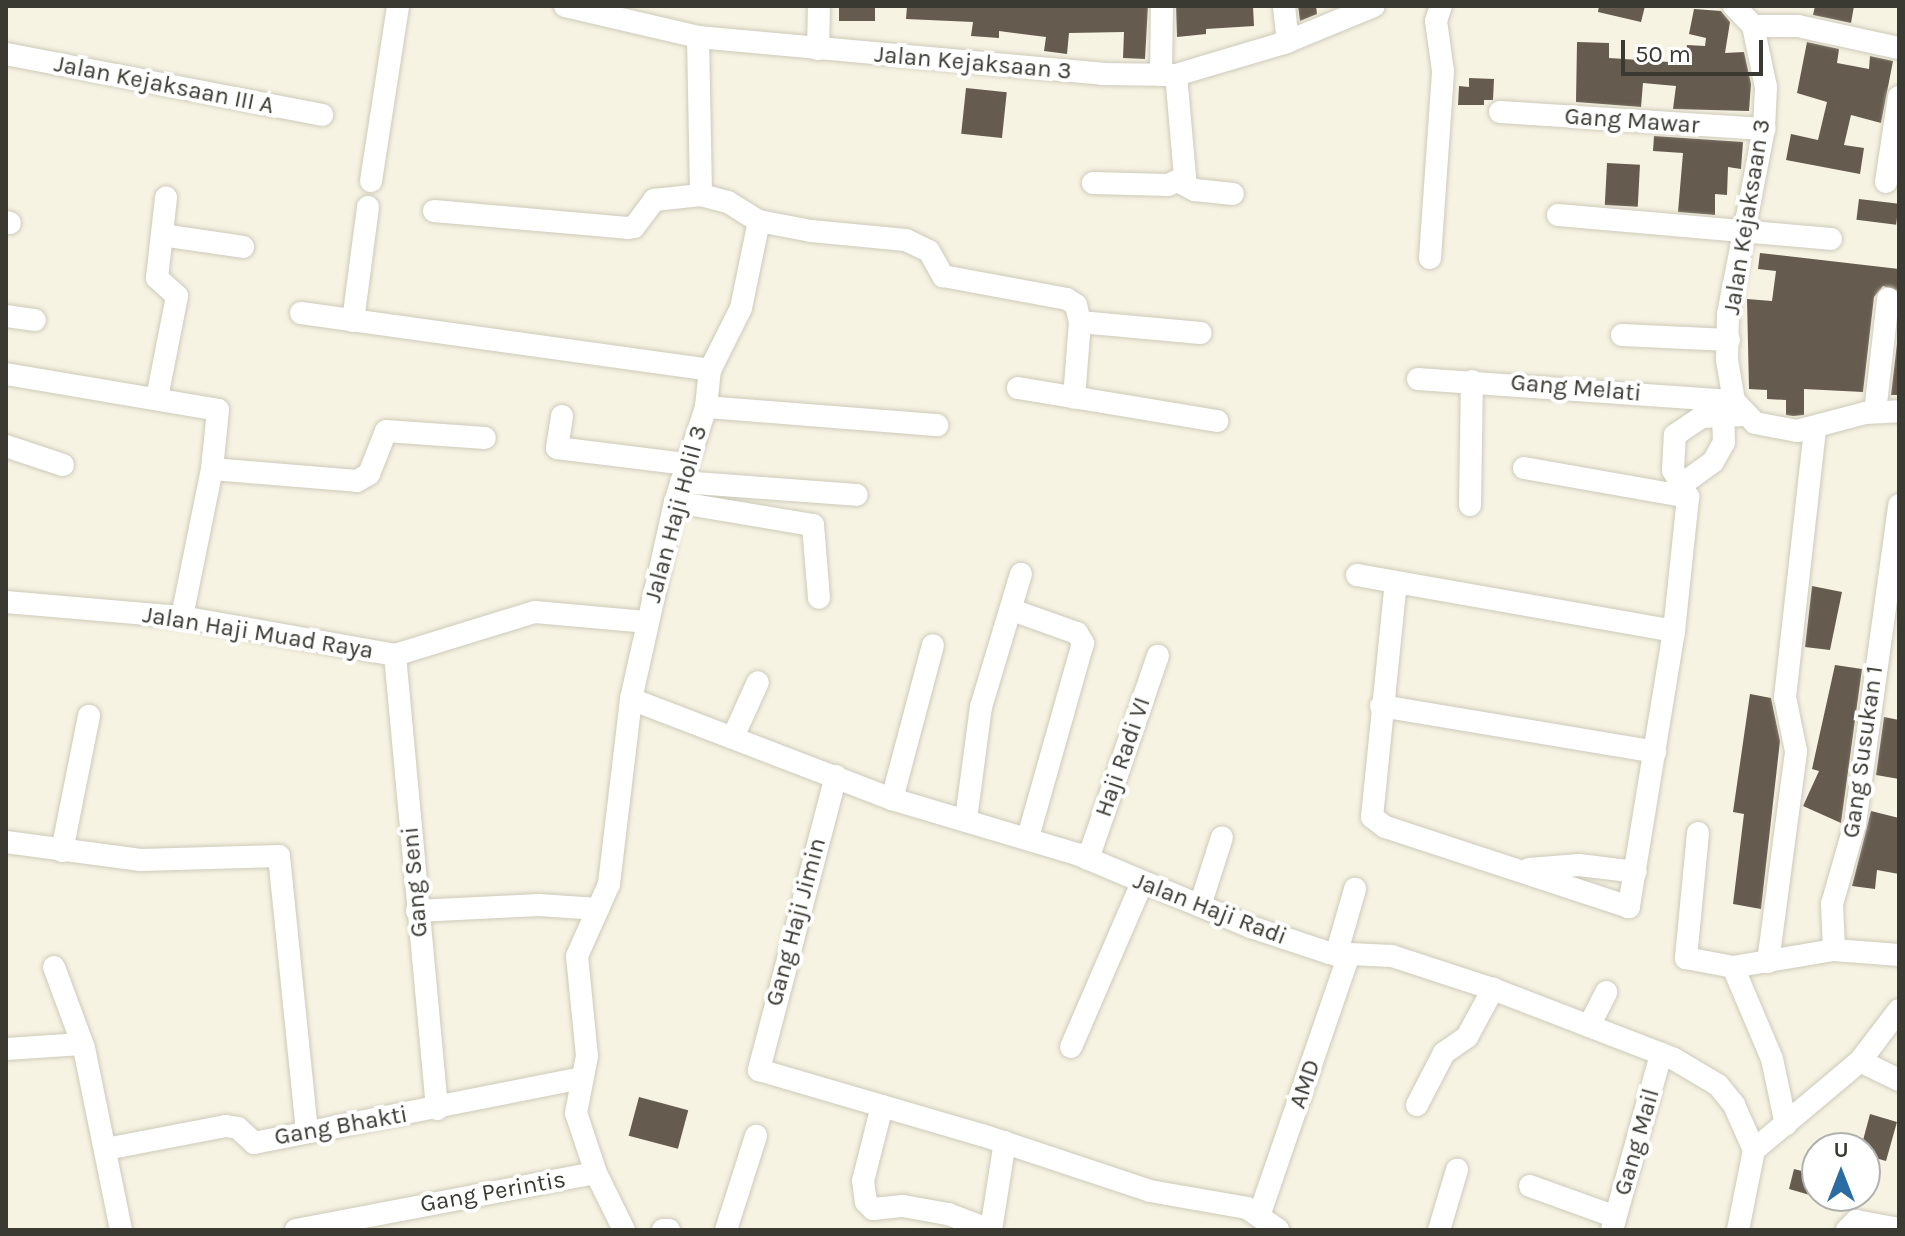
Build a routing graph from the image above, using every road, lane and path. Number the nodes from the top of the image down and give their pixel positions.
1 (398, 6) edge
2 (565, 6) edge
3 (819, 6) edge
4 (1162, 6) edge
5 (1284, 6) edge
6 (1441, 6) edge
7 (1734, 6) edge
8 (1371, 7) edge
9 (615, 10) edge
10 (1799, 16) edge
11 (1753, 26) junction
12 (698, 37) junction
13 (1288, 42) junction
14 (1899, 48) edge
15 (818, 49) junction
16 (6, 54) edge
17 (1168, 75) junction
18 (1899, 97) edge
19 (1500, 112) dead end
20 (322, 115) dead end
21 (1764, 129) junction
22 (371, 181) dead end
23 (1179, 182) junction
24 (1886, 182) dead end
25 (1093, 183) dead end
26 (1233, 194) dead end
27 (701, 195) junction
28 (166, 198) dead end
29 (368, 207) dead end
30 (434, 211) dead end
31 (1558, 215) dead end
32 (759, 221) junction
33 (1743, 232) junction
34 (162, 235) junction
35 (1831, 239) dead end
36 (243, 247) dead end
37 (1430, 258) dead end
38 (1888, 299) dead end
39 (301, 313) dead end
40 (6, 316) edge
41 (35, 320) dead end
42 (353, 321) junction
43 (1080, 322) junction
44 (1200, 333) dead end
45 (1622, 335) dead end
46 (1729, 340) junction
47 (710, 370) junction
48 (6, 374) edge
49 (1418, 379) dead end
50 (1472, 381) junction
51 (1018, 388) dead end
52 (157, 398) junction
53 (1074, 398) junction
54 (706, 407) junction
55 (1733, 410) junction
56 (1899, 411) edge
57 (1875, 412) junction
58 (562, 416) dead end
59 (1217, 421) dead end
60 (937, 425) dead end
61 (1815, 430) junction
62 (485, 438) dead end
63 (6, 446) edge
64 (63, 465) dead end
65 (1524, 468) dead end
66 (212, 469) junction
67 (680, 483) junction
68 (1684, 491) junction
69 (857, 495) dead end
70 (1470, 505) dead end
71 (1899, 505) edge
72 (1894, 573) edge
73 (1021, 574) dead end
74 (1357, 575) dead end
75 (1396, 582) junction
76 (819, 598) dead end
77 (6, 602) edge
78 (1012, 610) junction
79 (1891, 610) edge
80 (182, 617) junction
81 (646, 622) junction
82 (1674, 631) junction
83 (933, 645) dead end
84 (395, 655) junction
85 (1158, 656) dead end
86 (758, 682) dead end
87 (631, 699) junction
88 (1381, 706) junction
89 (89, 716) dead end
90 (733, 737) junction
91 (1655, 752) junction
92 (836, 776) junction
93 (892, 799) junction
94 (966, 819) junction
95 (1698, 833) dead end
96 (1222, 837) dead end
97 (1028, 838) junction
98 (6, 842) edge
99 (62, 851) junction
100 (1088, 859) junction
101 (1524, 870) junction
102 (1636, 872) junction
103 (1142, 883) junction
104 (1355, 889) dead end
105 (1200, 906) junction
106 (598, 909) junction
107 (417, 911) junction
108 (1834, 950) junction
109 (1343, 955) junction
110 (1899, 955) edge
111 (1768, 962) junction
112 (54, 967) dead end
113 (1733, 967) junction
114 (1493, 989) junction
115 (1606, 992) dead end
116 (1899, 1010) edge
117 (1589, 1026) junction
118 (82, 1044) junction
119 (1071, 1047) dead end
120 (6, 1049) edge
121 (1661, 1054) junction
122 (1860, 1061) junction
123 (581, 1078) junction
124 (1899, 1080) edge
125 (1417, 1105) dead end
126 (882, 1106) junction
127 (437, 1109) junction
128 (1786, 1125) junction
129 (307, 1131) junction
130 (756, 1136) dead end
131 (1005, 1142) junction
132 (106, 1149) junction
133 (1754, 1150) junction
134 (1457, 1170) dead end
135 (596, 1173) junction
136 (1530, 1186) dead end
137 (1260, 1213) junction
138 (1614, 1223) edge
139 (1899, 1229) edge
140 (121, 1230) edge
141 (296, 1230) edge
142 (624, 1230) edge
143 (726, 1230) edge
144 (990, 1230) edge
145 (1278, 1230) edge
146 (1439, 1230) edge
147 (1738, 1230) edge
148 (1847, 1230) edge

1 - 22 street
2 - 9 street, Jalan Kejaksaan 3
3 - 15 street
4 - 17 street
5 - 13 street
6 - 37 street
7 - 11 street
8 - 13 street, Jalan Kejaksaan 3
9 - 12 street, Jalan Kejaksaan 3
10 - 11 street
10 - 14 street
11 - 21 street, Jalan Kejaksaan 3
12 - 15 street, Jalan Kejaksaan 3
12 - 27 street
13 - 17 street, Jalan Kejaksaan 3
15 - 17 street, Jalan Kejaksaan 3
16 - 20 street, Jalan Kejaksaan III A
17 - 23 street
18 - 24 street
19 - 21 street, Gang Mawar
21 - 33 street, Jalan Kejaksaan 3
23 - 25 street
23 - 26 street
27 - 30 street
27 - 32 street
28 - 34 street
29 - 42 street
31 - 33 street
32 - 43 street
32 - 47 street, Jalan Haji Holil 3
33 - 35 street
33 - 46 street, Jalan Kejaksaan 3
34 - 36 street
34 - 52 street
38 - 57 street
39 - 42 street
40 - 41 street
42 - 47 street
43 - 44 street
43 - 53 street
45 - 46 street
46 - 55 street, Jalan Kejaksaan 3
47 - 54 street, Jalan Haji Holil 3
48 - 52 street
49 - 50 street, Gang Melati
50 - 55 street, Gang Melati
50 - 70 street
51 - 53 street
52 - 66 street
53 - 59 street
54 - 60 street
54 - 67 street, Jalan Haji Holil 3
55 - 61 street
55 - 68 street, Jalan Kejaksaan 3
55 - 68 street
56 - 57 street
57 - 61 street
58 - 67 street
61 - 111 street
62 - 66 street
63 - 64 street
65 - 68 street
66 - 80 street
67 - 69 street
67 - 76 street
67 - 81 street, Jalan Haji Holil 3
68 - 82 street
71 - 72 street, Gang Susukan 1
72 - 79 street, Gang Susukan 1
73 - 78 street
74 - 75 street
75 - 82 street
75 - 88 street
77 - 80 street, Jalan Haji Muad Raya
78 - 94 street
78 - 97 street
79 - 108 street, Gang Susukan 1
80 - 84 street, Jalan Haji Muad Raya
81 - 84 street, Jalan Haji Muad Raya
81 - 87 street, Jalan Haji Holil 3
82 - 91 street
83 - 93 street
84 - 107 street, Gang Seni
85 - 100 street, Haji Radi VI
86 - 90 street
87 - 90 street, Jalan Haji Radi
87 - 106 street, Jalan Haji Holil 3
88 - 91 street
88 - 101 street
89 - 99 street
90 - 92 street, Jalan Haji Radi
91 - 102 street
92 - 93 street, Jalan Haji Radi
92 - 126 street, Gang Haji Jimin
93 - 94 street, Jalan Haji Radi
94 - 97 street, Jalan Haji Radi
95 - 113 street
96 - 105 street
97 - 100 street, Jalan Haji Radi
98 - 99 street
99 - 129 street
100 - 103 street, Jalan Haji Radi
101 - 102 street
101 - 102 street
103 - 105 street, Jalan Haji Radi
103 - 119 street
104 - 109 street, AMD
105 - 109 street, Jalan Haji Radi
106 - 107 street
106 - 123 street, Jalan Haji Holil 3
107 - 127 street, Gang Seni
108 - 110 street
108 - 111 street
109 - 114 street, Jalan Haji Radi
109 - 137 street, AMD
111 - 113 street
112 - 118 street
113 - 128 street
114 - 117 street, Jalan Haji Radi
114 - 125 street
115 - 117 street
116 - 122 street
117 - 121 street, Jalan Haji Radi
118 - 120 street
118 - 132 street
121 - 133 street, Jalan Haji Radi
121 - 138 street, Gang Mail
122 - 124 street
122 - 128 street
123 - 127 street, Gang Bhakti
123 - 135 street, Jalan Haji Holil 3
126 - 131 street
126 - 144 street
127 - 129 street, Gang Bhakti
128 - 133 street
129 - 132 street, Gang Bhakti
130 - 143 street
131 - 137 street
131 - 144 street
132 - 140 street
133 - 147 street
134 - 146 street
135 - 141 street, Gang Perintis
135 - 142 street, Jalan Haji Holil 3
136 - 138 street
137 - 145 street
139 - 148 street

